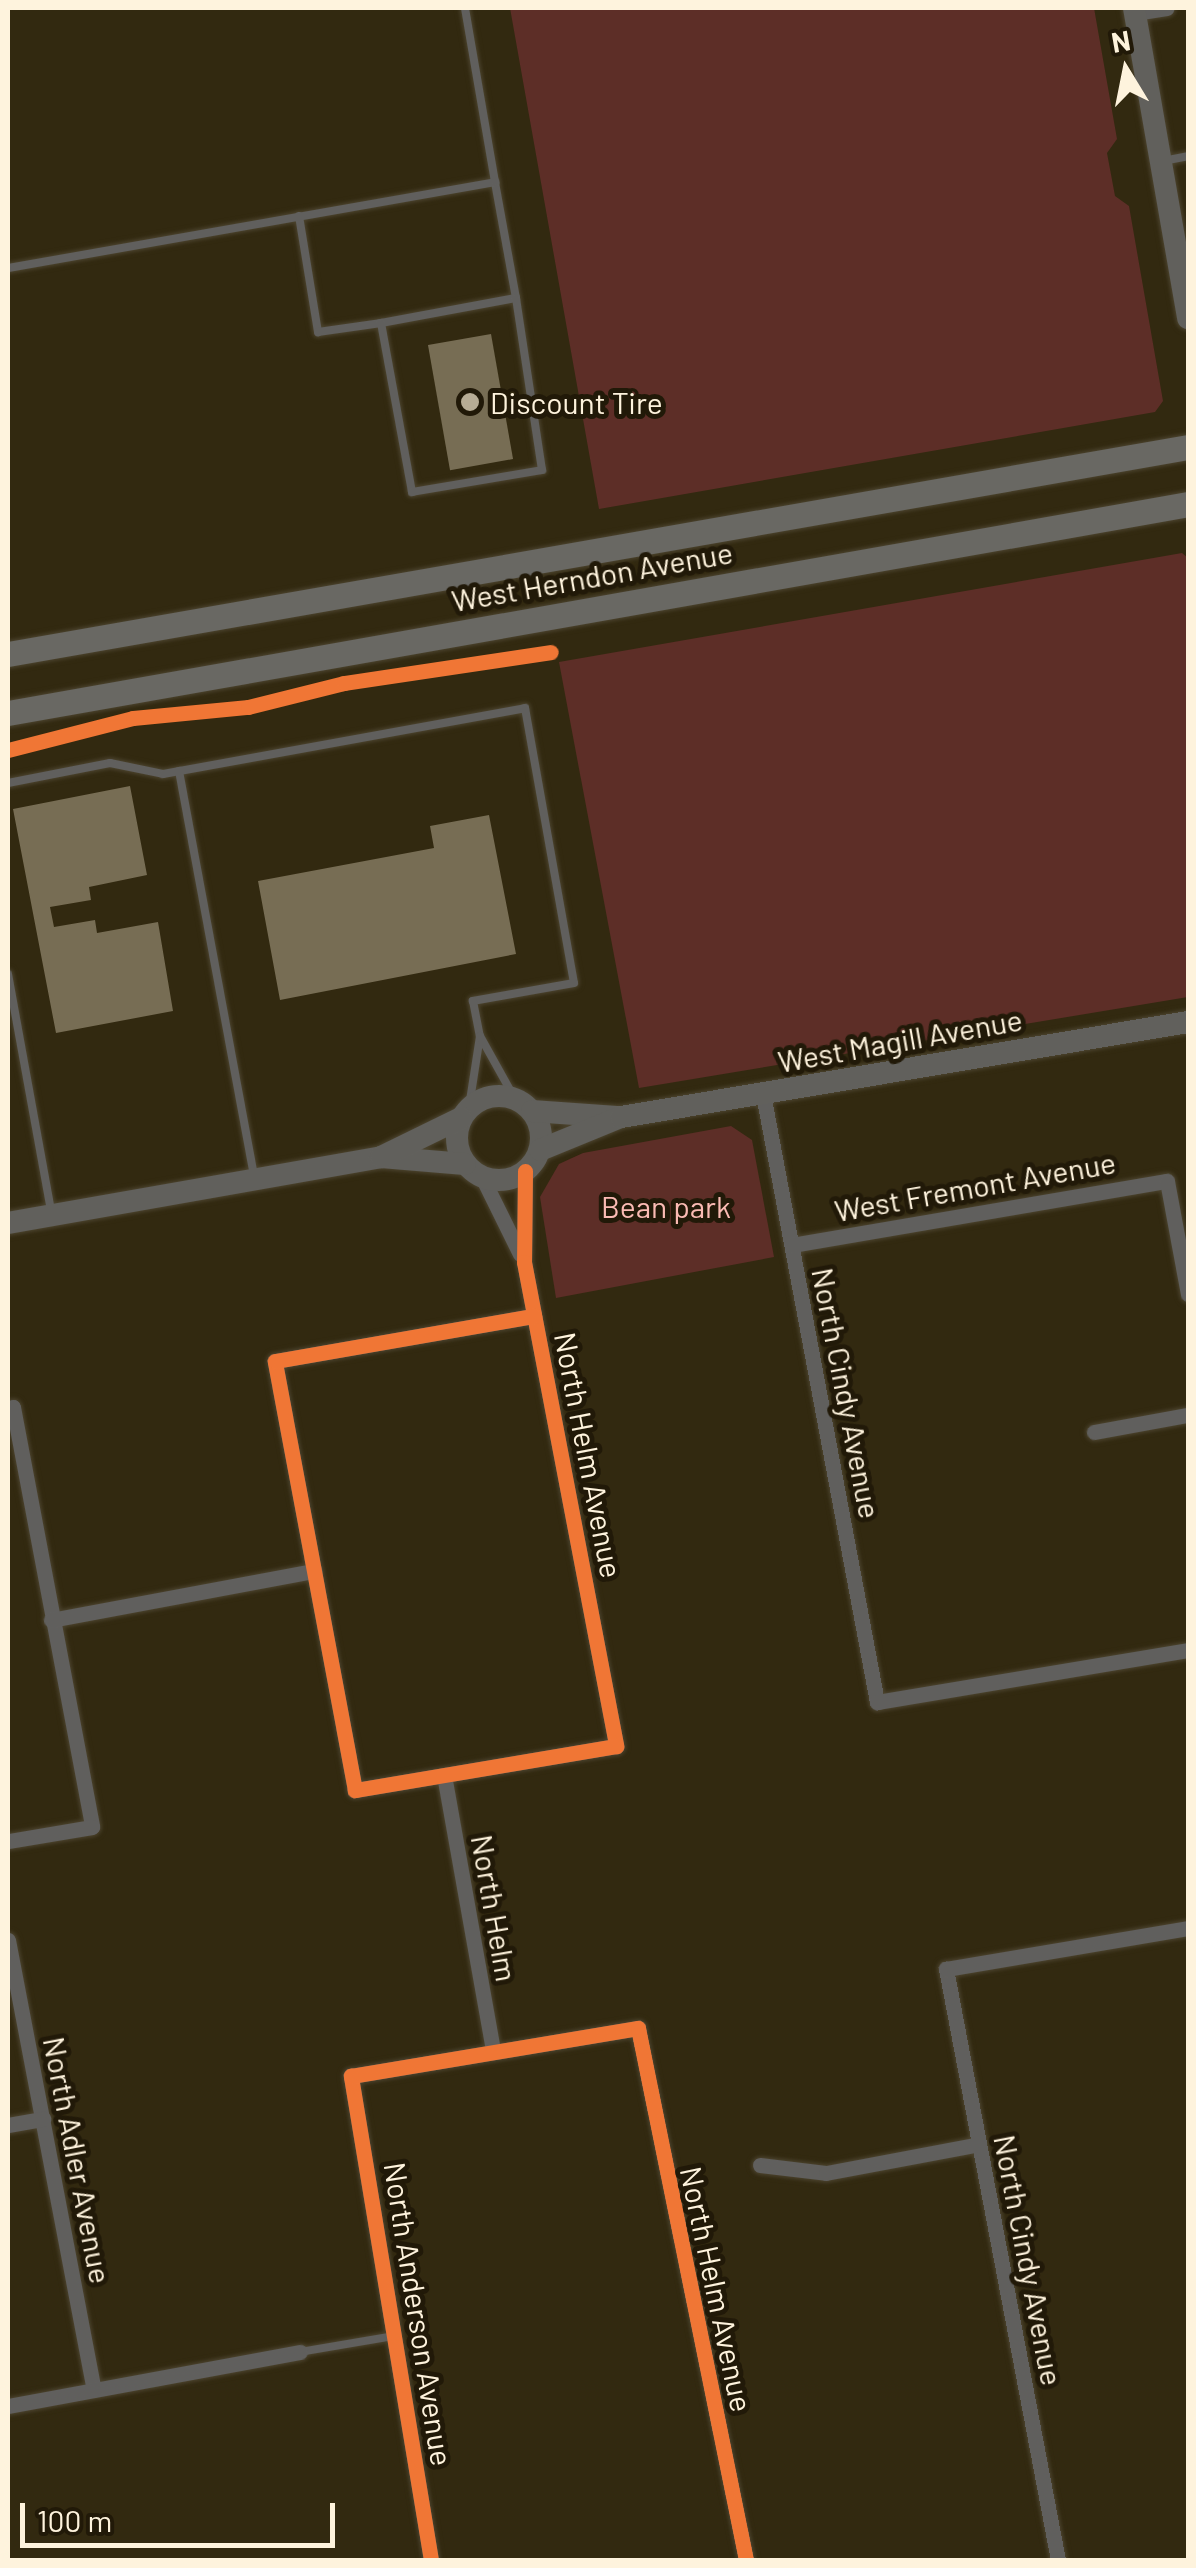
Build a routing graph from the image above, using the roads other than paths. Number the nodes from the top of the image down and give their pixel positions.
1 (465, 8) edge
2 (1167, 8) edge
3 (1135, 10) edge
4 (1188, 156) edge
5 (1162, 161) junction
6 (495, 182) junction
7 (299, 216) junction
8 (8, 268) edge
9 (516, 298) junction
10 (1188, 318) edge
11 (380, 323) junction
12 (1188, 448) edge
13 (1188, 504) edge
14 (8, 654) edge
15 (8, 713) edge
16 (179, 772) junction
17 (8, 783) edge
18 (8, 974) edge
19 (1188, 1022) edge
20 (480, 1036) junction
21 (763, 1094) junction
22 (524, 1105) junction
23 (465, 1112) junction
24 (621, 1118) junction
25 (540, 1150) junction
26 (381, 1157) junction
27 (474, 1170) junction
28 (525, 1172) junction
29 (255, 1179) junction
30 (52, 1215) junction
31 (8, 1224) edge
32 (792, 1245) junction
33 (524, 1262) junction
34 (1188, 1294) edge
35 (534, 1316) junction
36 (10, 1408) edge
37 (1188, 1415) edge
38 (1094, 1432) dead end
39 (314, 1571) junction
40 (52, 1620) junction
41 (1188, 1650) edge
42 (444, 1775) junction
43 (8, 1841) edge
44 (1188, 1928) edge
45 (8, 1940) edge
46 (493, 2051) junction
47 (43, 2119) junction
48 (8, 2125) edge
49 (979, 2144) junction
50 (760, 2166) dead end
51 (396, 2336) junction
52 (300, 2352) joint
53 (94, 2390) junction
54 (8, 2406) edge
55 (431, 2560) edge
56 (746, 2560) edge
57 (1058, 2560) edge

1 - 6 lane
2 - 3 street
3 - 5 street
4 - 5 lane
5 - 10 street
6 - 7 lane
6 - 9 lane
7 - 8 lane
7 - 11 lane
9 - 11 lane
9 - 11 lane
12 - 14 main road, West Herndon Avenue
13 - 15 main road, West Herndon Avenue
16 - 17 lane
16 - 20 lane
16 - 29 lane
18 - 30 lane
19 - 21 street, West Magill Avenue
20 - 22 lane
20 - 23 lane
21 - 24 street, West Magill Avenue
21 - 32 street, North Cindy Avenue
22 - 23 street
22 - 24 street, West Magill Avenue
22 - 25 street
23 - 26 street
23 - 27 street
24 - 25 street, West Magill Avenue
25 - 28 street
26 - 27 street
26 - 29 street
27 - 28 street
27 - 33 street, North Helm Avenue
28 - 33 street, North Helm Avenue
29 - 30 street
30 - 31 street
32 - 34 street, West Fremont Avenue
32 - 41 street, North Cindy Avenue
33 - 35 street, North Helm Avenue
35 - 39 street
35 - 42 street, North Helm Avenue
36 - 40 street
37 - 38 street
39 - 40 street
39 - 42 street
40 - 43 street
42 - 46 street, North Helm
44 - 49 street, North Cindy Avenue
45 - 47 street, North Adler Avenue
46 - 51 street, North Anderson Avenue
46 - 56 street, North Helm Avenue
47 - 48 street
47 - 53 street, North Adler Avenue
49 - 50 street
49 - 57 street, North Cindy Avenue
51 - 52 lane
51 - 55 street, North Anderson Avenue
52 - 53 street
53 - 54 street

